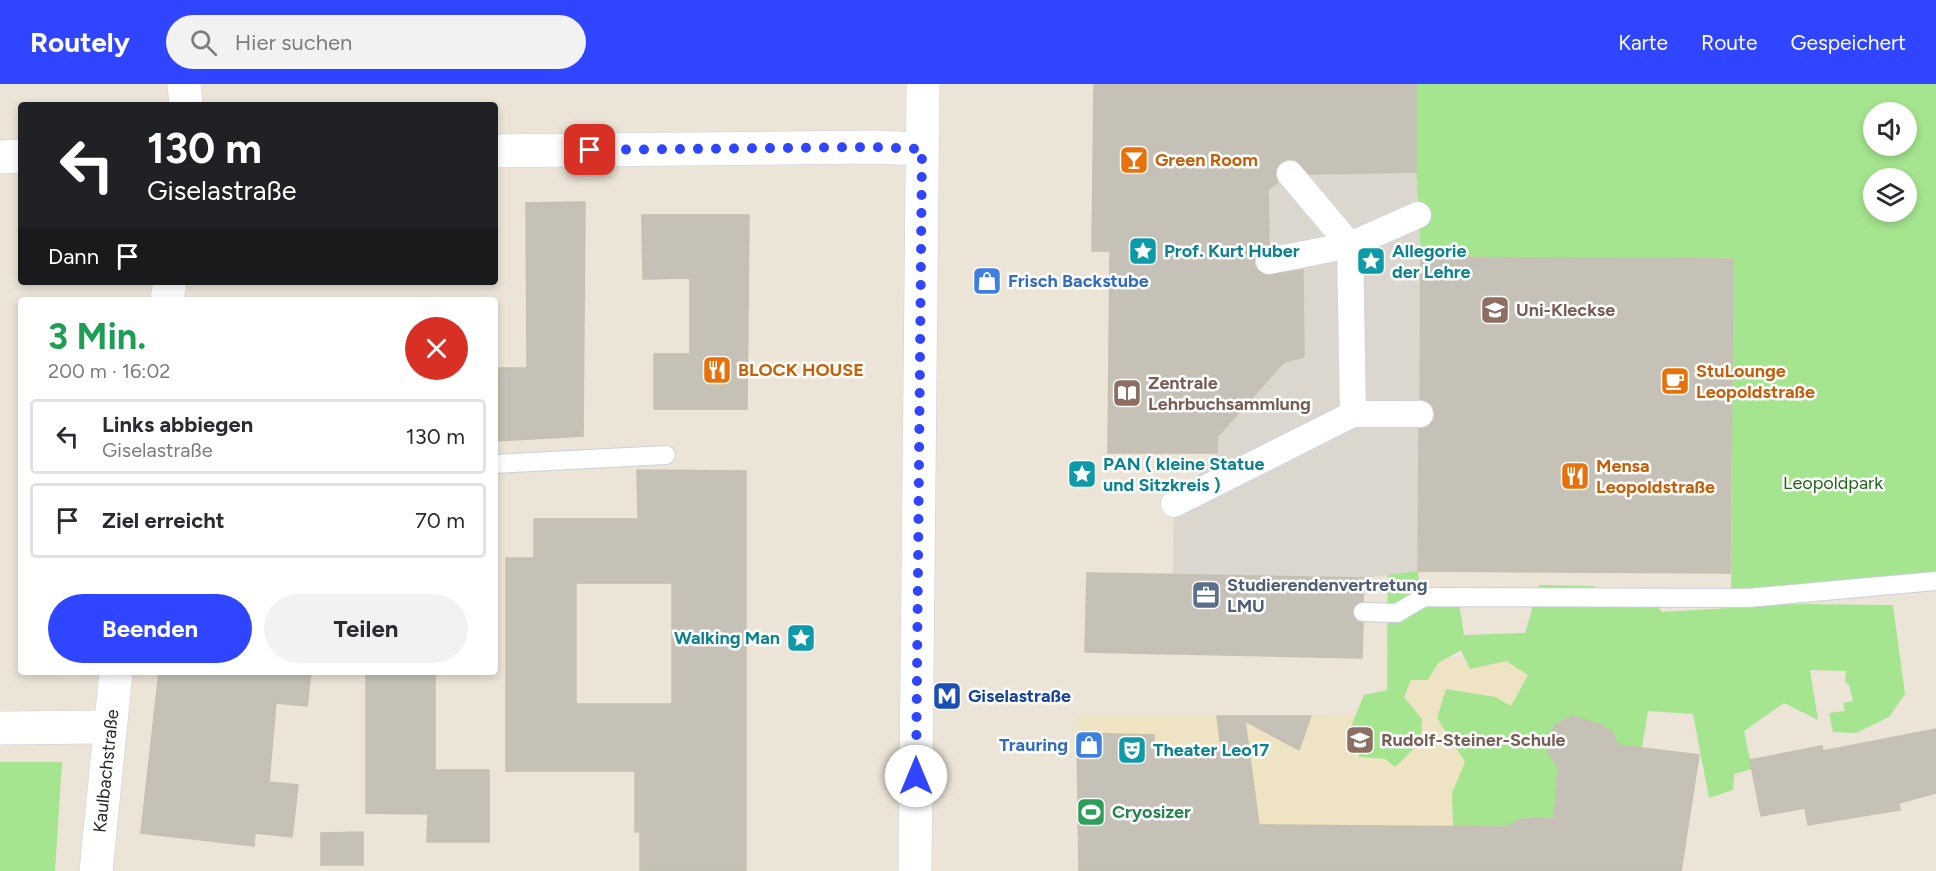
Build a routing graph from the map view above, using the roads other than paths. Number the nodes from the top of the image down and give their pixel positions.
1 (184, 84) edge
2 (923, 84) edge
3 (186, 102) edge
4 (922, 149) junction
5 (498, 151) edge
6 (18, 156) edge
7 (0, 157) edge
8 (1290, 174) dead end
9 (1418, 215) dead end
10 (1350, 244) junction
11 (1269, 261) dead end
12 (1353, 414) junction
13 (1420, 414) dead end
14 (666, 455) dead end
15 (498, 464) edge
16 (1174, 504) dead end
17 (1936, 581) edge
18 (1363, 612) dead end
19 (116, 675) edge
20 (109, 727) junction
21 (0, 728) edge
22 (96, 871) edge
23 (915, 871) edge

1 - 3 street
2 - 4 street
4 - 5 street
4 - 23 street
6 - 7 street
8 - 10 street
9 - 10 street
10 - 11 street
10 - 12 street
12 - 13 street
12 - 16 street
14 - 15 lane
17 - 18 lane
19 - 20 street, Kaulbachstraße
20 - 21 street
20 - 22 street, Kaulbachstraße

